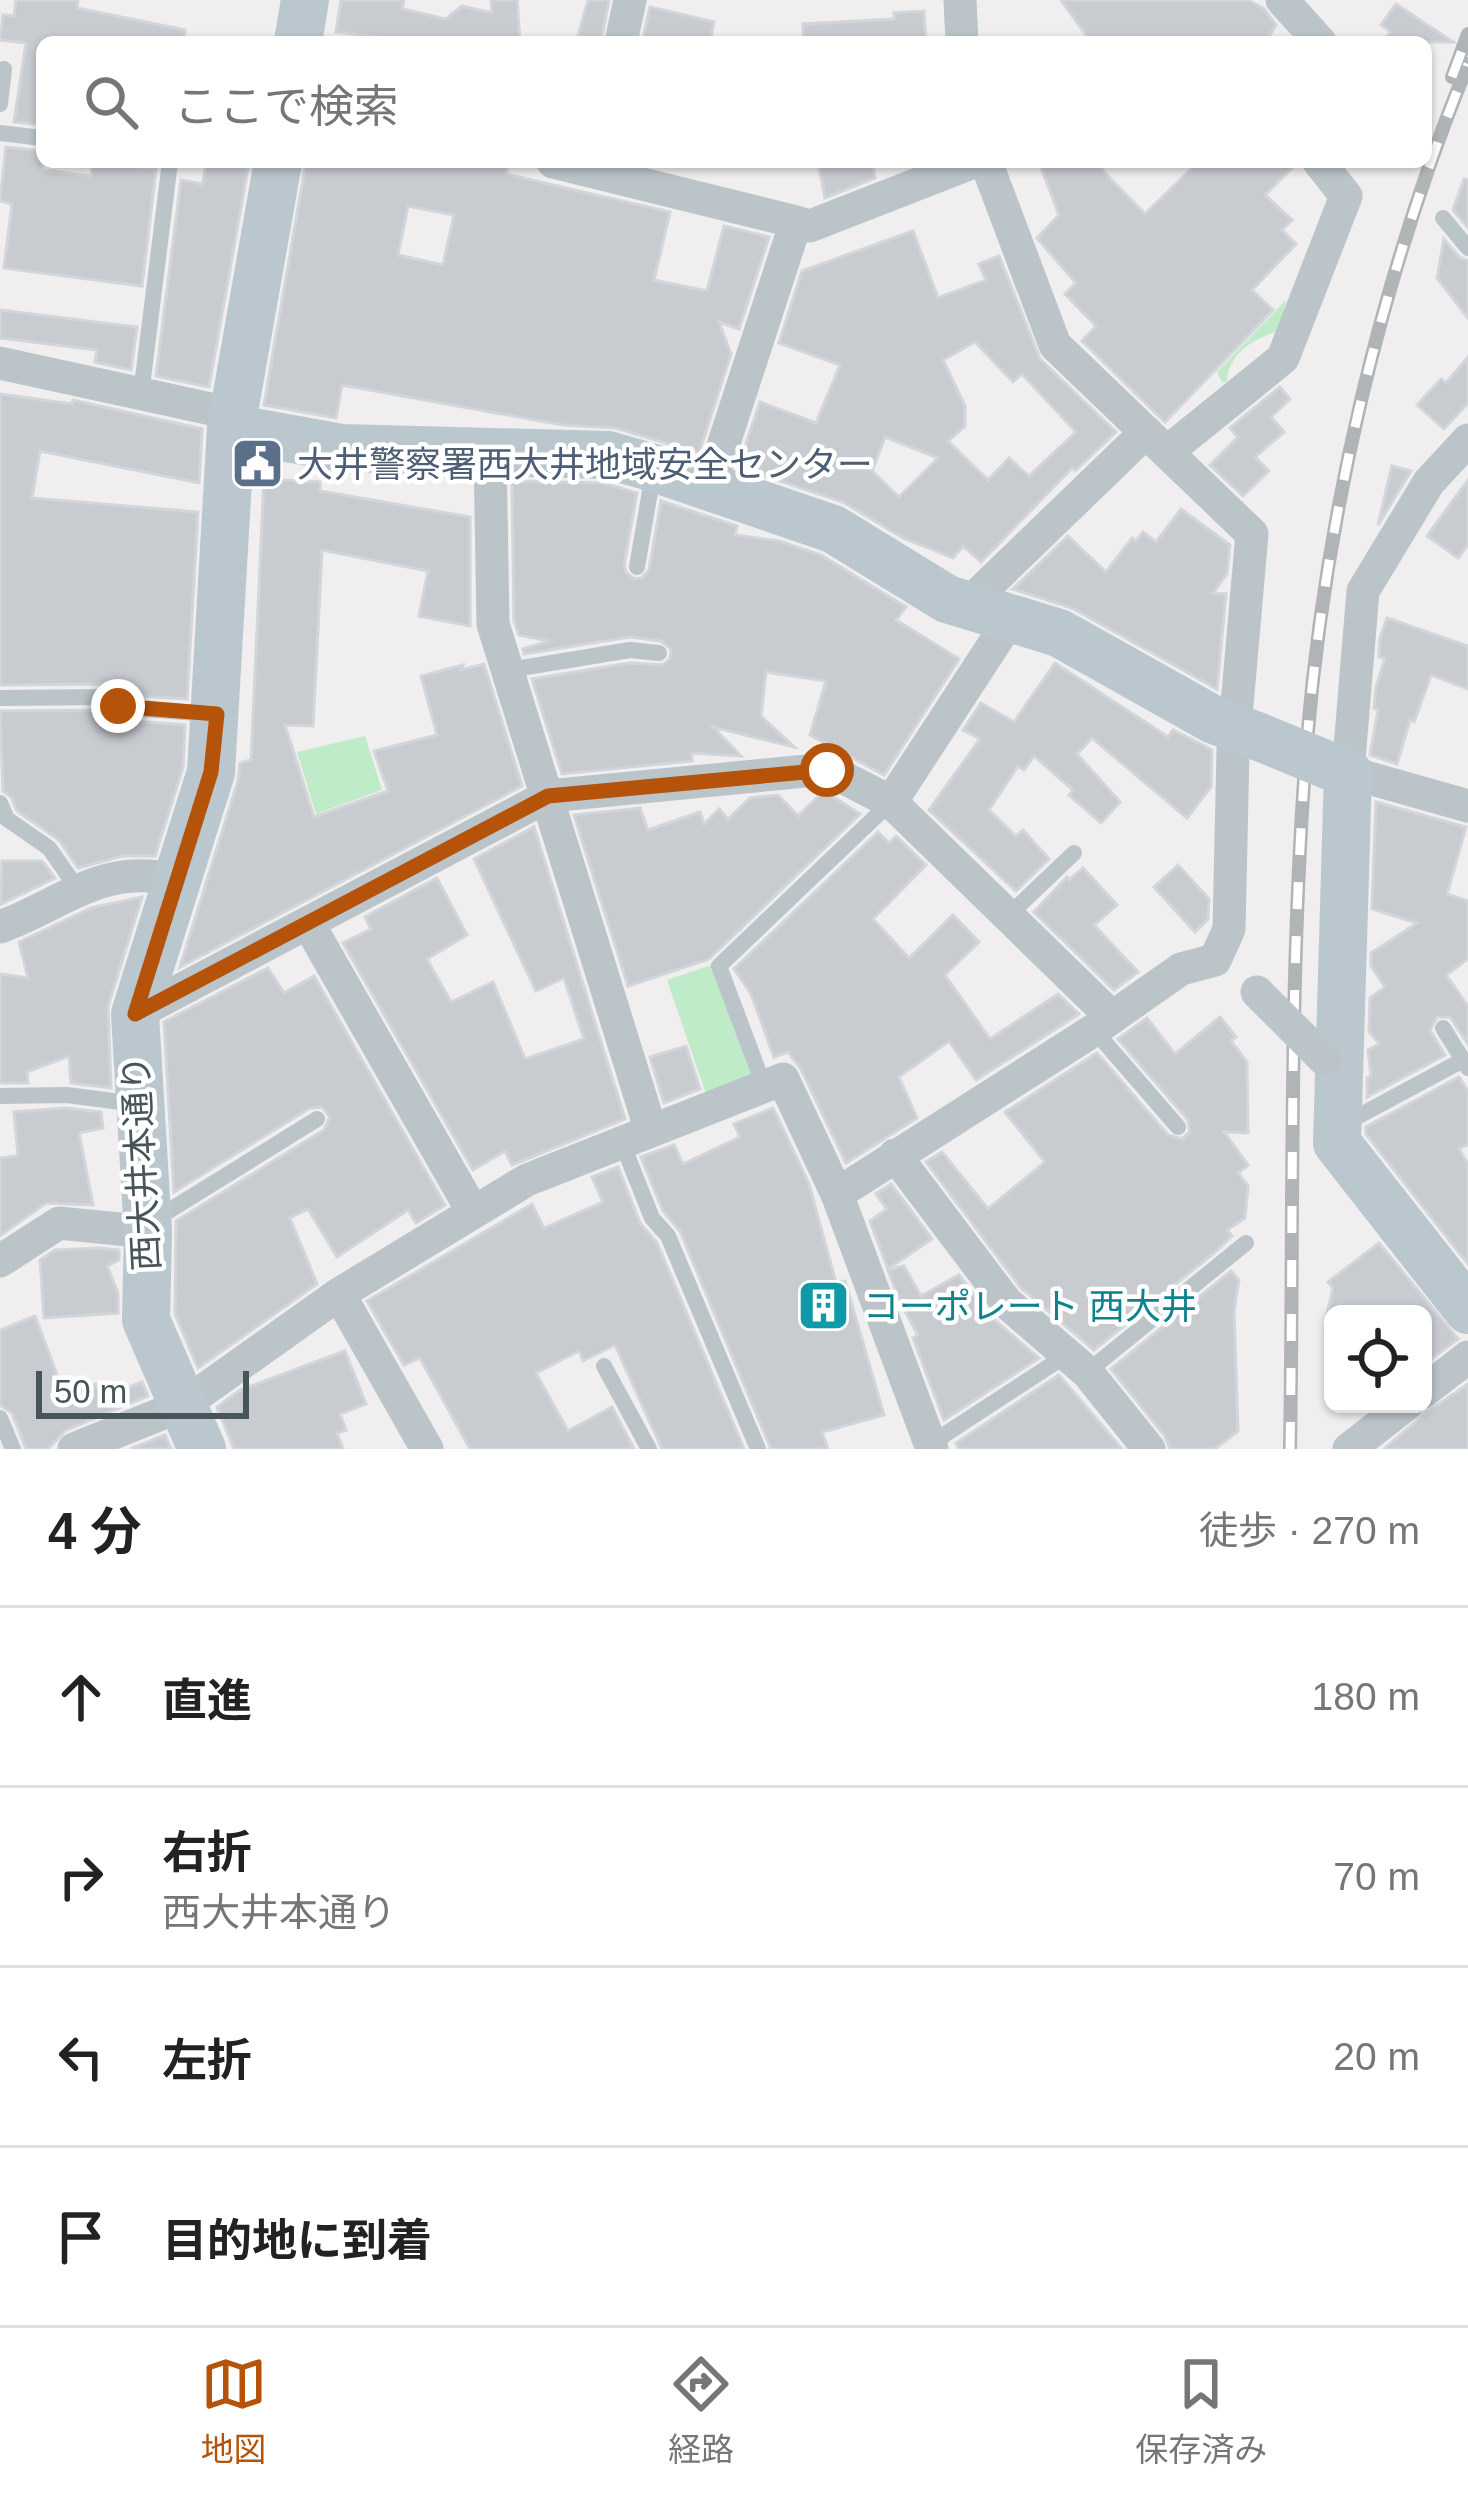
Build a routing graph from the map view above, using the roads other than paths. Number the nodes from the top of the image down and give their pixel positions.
1 (304, 0) edge
2 (631, 0) edge
3 (961, 0) edge
4 (1282, 0) edge
5 (299, 36) edge
6 (622, 36) edge
7 (962, 36) edge
8 (1315, 36) edge
9 (4, 69) dead end
10 (0, 104) edge
11 (0, 133) edge
12 (36, 137) edge
13 (169, 168) edge
14 (277, 168) edge
15 (600, 168) edge
16 (959, 168) edge
17 (988, 168) edge
18 (1324, 168) edge
19 (1443, 218) dead end
20 (796, 222) junction
21 (1468, 248) edge
22 (0, 363) edge
23 (141, 394) junction
24 (232, 421) junction
25 (1468, 440) edge
26 (1157, 442) junction
27 (490, 453) junction
28 (654, 468) junction
29 (710, 486) junction
30 (637, 567) dead end
31 (989, 612) junction
32 (659, 653) dead end
33 (508, 670) junction
34 (0, 698) edge
35 (217, 714) junction
36 (1246, 732) junction
37 (1339, 769) junction
38 (548, 796) junction
39 (891, 802) junction
40 (0, 803) edge
41 (1468, 806) edge
42 (1073, 854) dead end
43 (174, 880) junction
44 (77, 888) junction
45 (1010, 914) junction
46 (308, 923) junction
47 (0, 927) edge
48 (1215, 960) junction
49 (135, 1014) junction
50 (1103, 1023) junction
51 (1443, 1028) dead end
52 (1465, 1065) edge
53 (1332, 1067) junction
54 (764, 1086) junction
55 (0, 1096) edge
56 (137, 1104) junction
57 (317, 1119) dead end
58 (1178, 1127) dead end
59 (1337, 1127) junction
60 (636, 1137) junction
61 (895, 1155) junction
62 (837, 1194) junction
63 (473, 1212) junction
64 (147, 1228) junction
65 (1246, 1244) dead end
66 (0, 1261) edge
67 (339, 1294) junction
68 (1468, 1310) edge
69 (1468, 1357) edge
70 (1076, 1364) junction
71 (604, 1366) dead end
72 (1432, 1385) edge
73 (183, 1405) junction
74 (1395, 1413) edge
75 (0, 1418) edge
76 (13, 1449) edge
77 (74, 1449) edge
78 (202, 1449) edge
79 (427, 1449) edge
80 (649, 1449) edge
81 (758, 1449) edge
82 (932, 1449) edge
83 (1149, 1449) edge
84 (1349, 1449) edge

1 - 5 street
2 - 6 street
3 - 7 street
4 - 8 street
9 - 10 lane
11 - 12 lane
13 - 23 lane
14 - 24 street, 西大井本通り
15 - 20 street
16 - 20 street
17 - 26 street
18 - 26 street
19 - 21 lane
20 - 29 street
22 - 23 street
23 - 24 street
24 - 27 street
24 - 35 street, 西大井本通り
25 - 37 street
26 - 31 street
26 - 36 street
27 - 28 street
27 - 33 street
28 - 29 street
28 - 30 lane
29 - 31 street
31 - 36 street
31 - 39 street
32 - 33 lane
33 - 38 street
34 - 35 lane
35 - 43 street, 西大井本通り
36 - 37 street, bridge
36 - 48 street
37 - 41 street
37 - 53 street
38 - 39 street
38 - 46 street
38 - 60 street
39 - 45 street
39 - 54 lane
40 - 44 lane
42 - 45 lane
43 - 44 street
43 - 49 street, 西大井本通り
44 - 47 street
45 - 50 street
46 - 49 street
46 - 63 street
48 - 50 street
48 - 53 street, bridge
49 - 56 street, 西大井本通り
50 - 58 lane
50 - 61 street
51 - 52 lane
52 - 59 lane
53 - 59 street
54 - 60 street
54 - 62 street
55 - 56 lane
56 - 64 street, 西大井本通り
57 - 64 lane
59 - 68 street
60 - 63 street
60 - 81 lane
61 - 62 street
61 - 70 street
62 - 82 street
63 - 67 street
64 - 66 street
64 - 73 street, 西大井本通り
65 - 70 lane
67 - 73 street
67 - 79 street
69 - 72 street
70 - 82 lane
70 - 83 street
71 - 80 lane
73 - 77 street
73 - 78 street, 西大井本通り
74 - 84 street
75 - 76 lane

